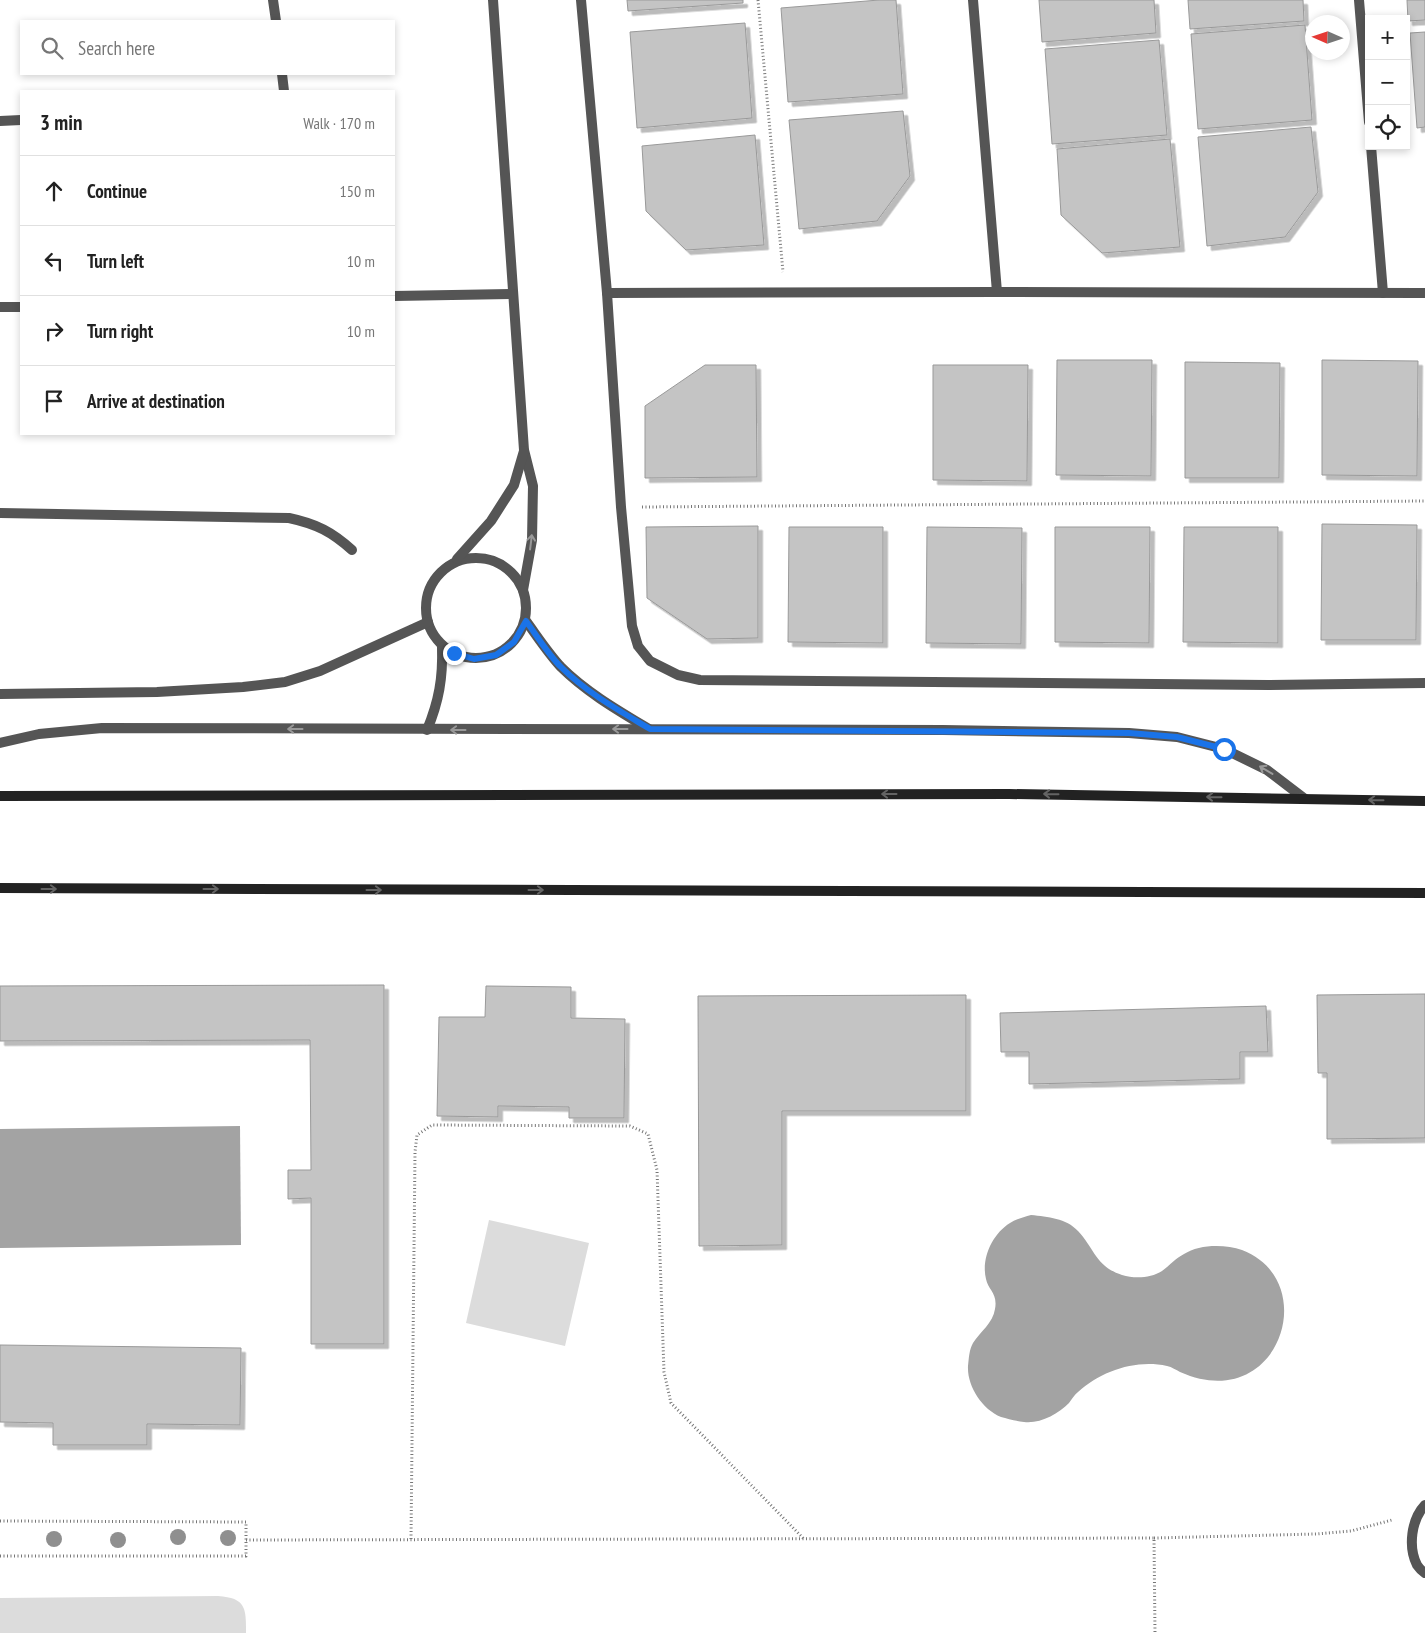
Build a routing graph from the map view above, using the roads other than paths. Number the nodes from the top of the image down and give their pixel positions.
1 (273, 0) edge
2 (493, 0) edge
3 (581, 0) edge
4 (972, 0) edge
5 (1359, 0) edge
6 (276, 20) edge
7 (282, 75) edge
8 (284, 90) edge
9 (1368, 105) edge
10 (20, 120) edge
11 (0, 121) edge
12 (1371, 150) edge
13 (997, 292) junction
14 (607, 293) junction
15 (1383, 293) junction
16 (1425, 293) edge
17 (513, 294) junction
18 (395, 296) edge
19 (0, 307) edge
20 (20, 307) edge
21 (524, 450) junction
22 (0, 513) edge
23 (352, 550) dead end
24 (457, 559) junction
25 (523, 590) junction
26 (526, 621) junction
27 (428, 622) junction
28 (442, 647) junction
29 (1425, 683) edge
30 (0, 694) edge
31 (650, 729) junction
32 (427, 730) junction
33 (0, 743) edge
34 (0, 796) edge
35 (1305, 799) junction
36 (1425, 801) edge
37 (0, 888) edge
38 (1425, 893) edge
39 (1424, 1508) edge
40 (1425, 1574) edge

1 - 6 street
2 - 17 street
3 - 14 street
4 - 13 street
5 - 9 street
7 - 8 street
10 - 11 street
12 - 15 street
13 - 14 street
13 - 15 street
14 - 29 street
15 - 16 street
17 - 18 street
17 - 21 street
19 - 20 street
21 - 24 street
25 -> 21 street
22 - 23 street
24 - 25 street
24 - 27 street
25 - 26 street
26 - 28 street
26 - 31 street
27 - 28 street
27 - 30 street
28 - 32 street
31 -> 32 street
35 -> 31 street
32 -> 33 street
35 -> 34 main road
36 -> 35 main road
37 -> 38 main road
39 - 40 street

